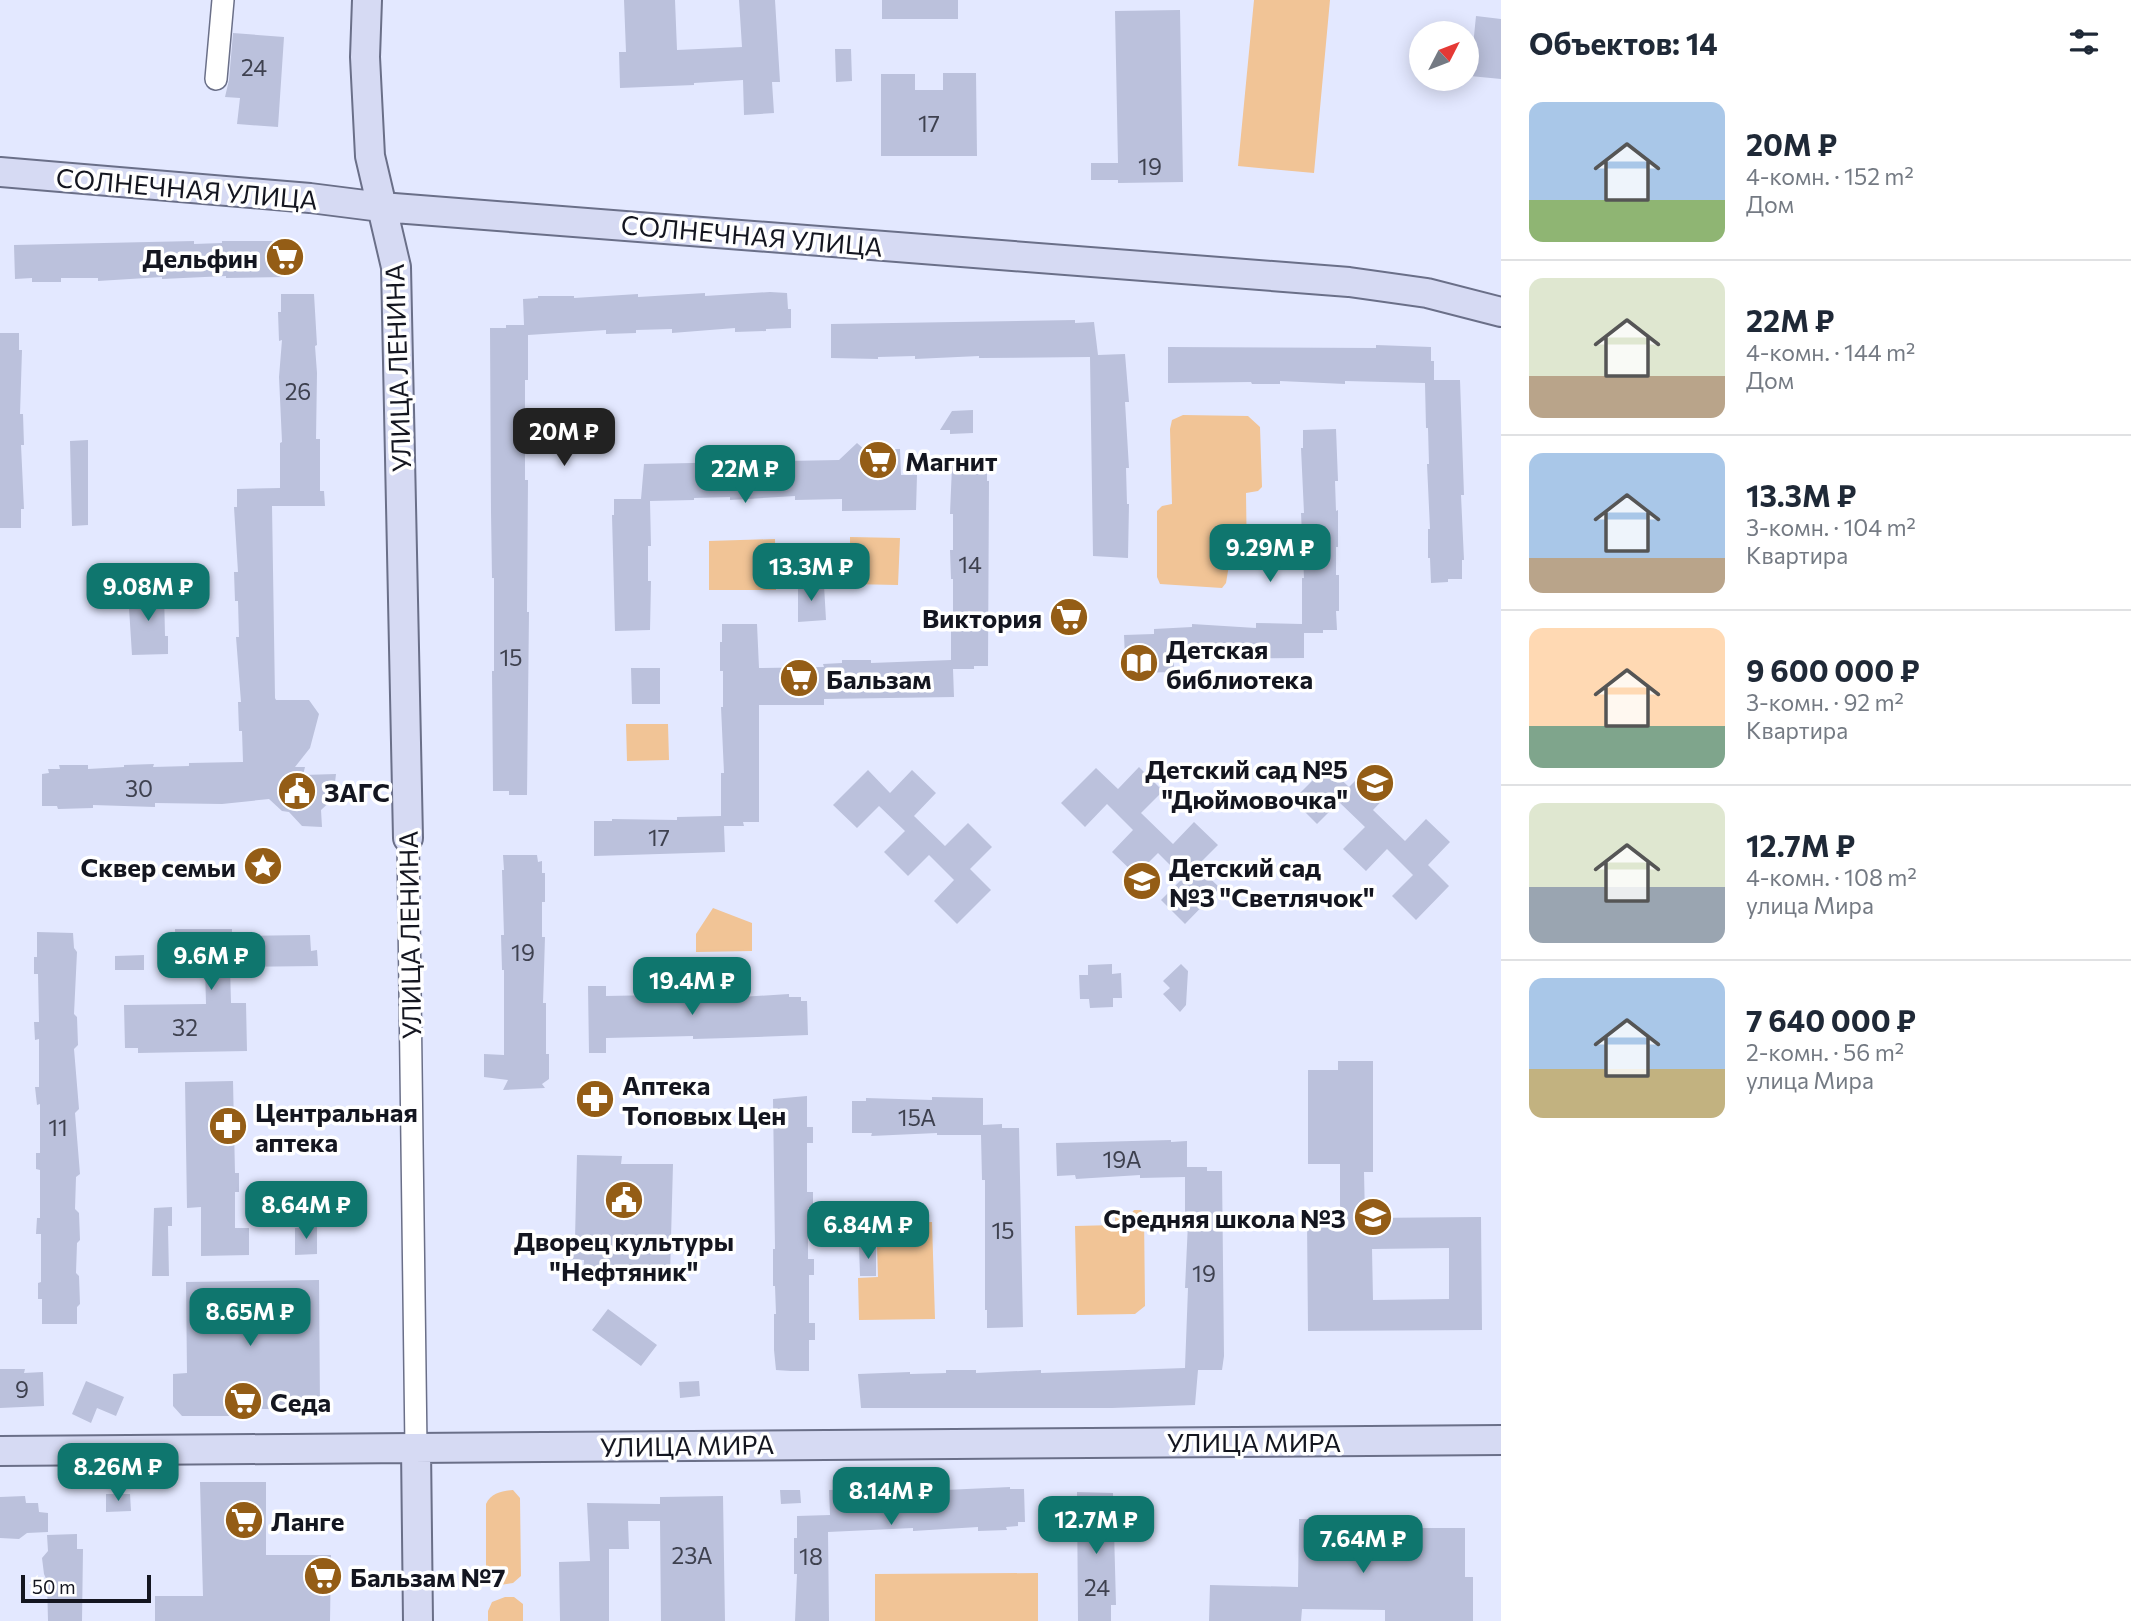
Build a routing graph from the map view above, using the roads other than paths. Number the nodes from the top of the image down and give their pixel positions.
1 (223, 0) edge
2 (367, 0) edge
3 (216, 79) dead end
4 (0, 173) edge
5 (381, 206) junction
6 (1501, 312) edge
7 (408, 838) joint
8 (1501, 1440) edge
9 (416, 1448) junction
10 (0, 1451) edge
11 (418, 1621) edge

1 - 3 street
2 - 5 street, УЛИЦА ЛЕНИНА
4 - 5 street, СОЛНЕЧНАЯ УЛИЦА
5 - 6 street, СОЛНЕЧНАЯ УЛИЦА
5 - 7 street, УЛИЦА ЛЕНИНА
7 - 9 street, УЛИЦА ЛЕНИНА
8 - 9 street, УЛИЦА МИРА
9 - 10 street, УЛИЦА МИРА
9 - 11 street, УЛИЦА ЛЕНИНА

